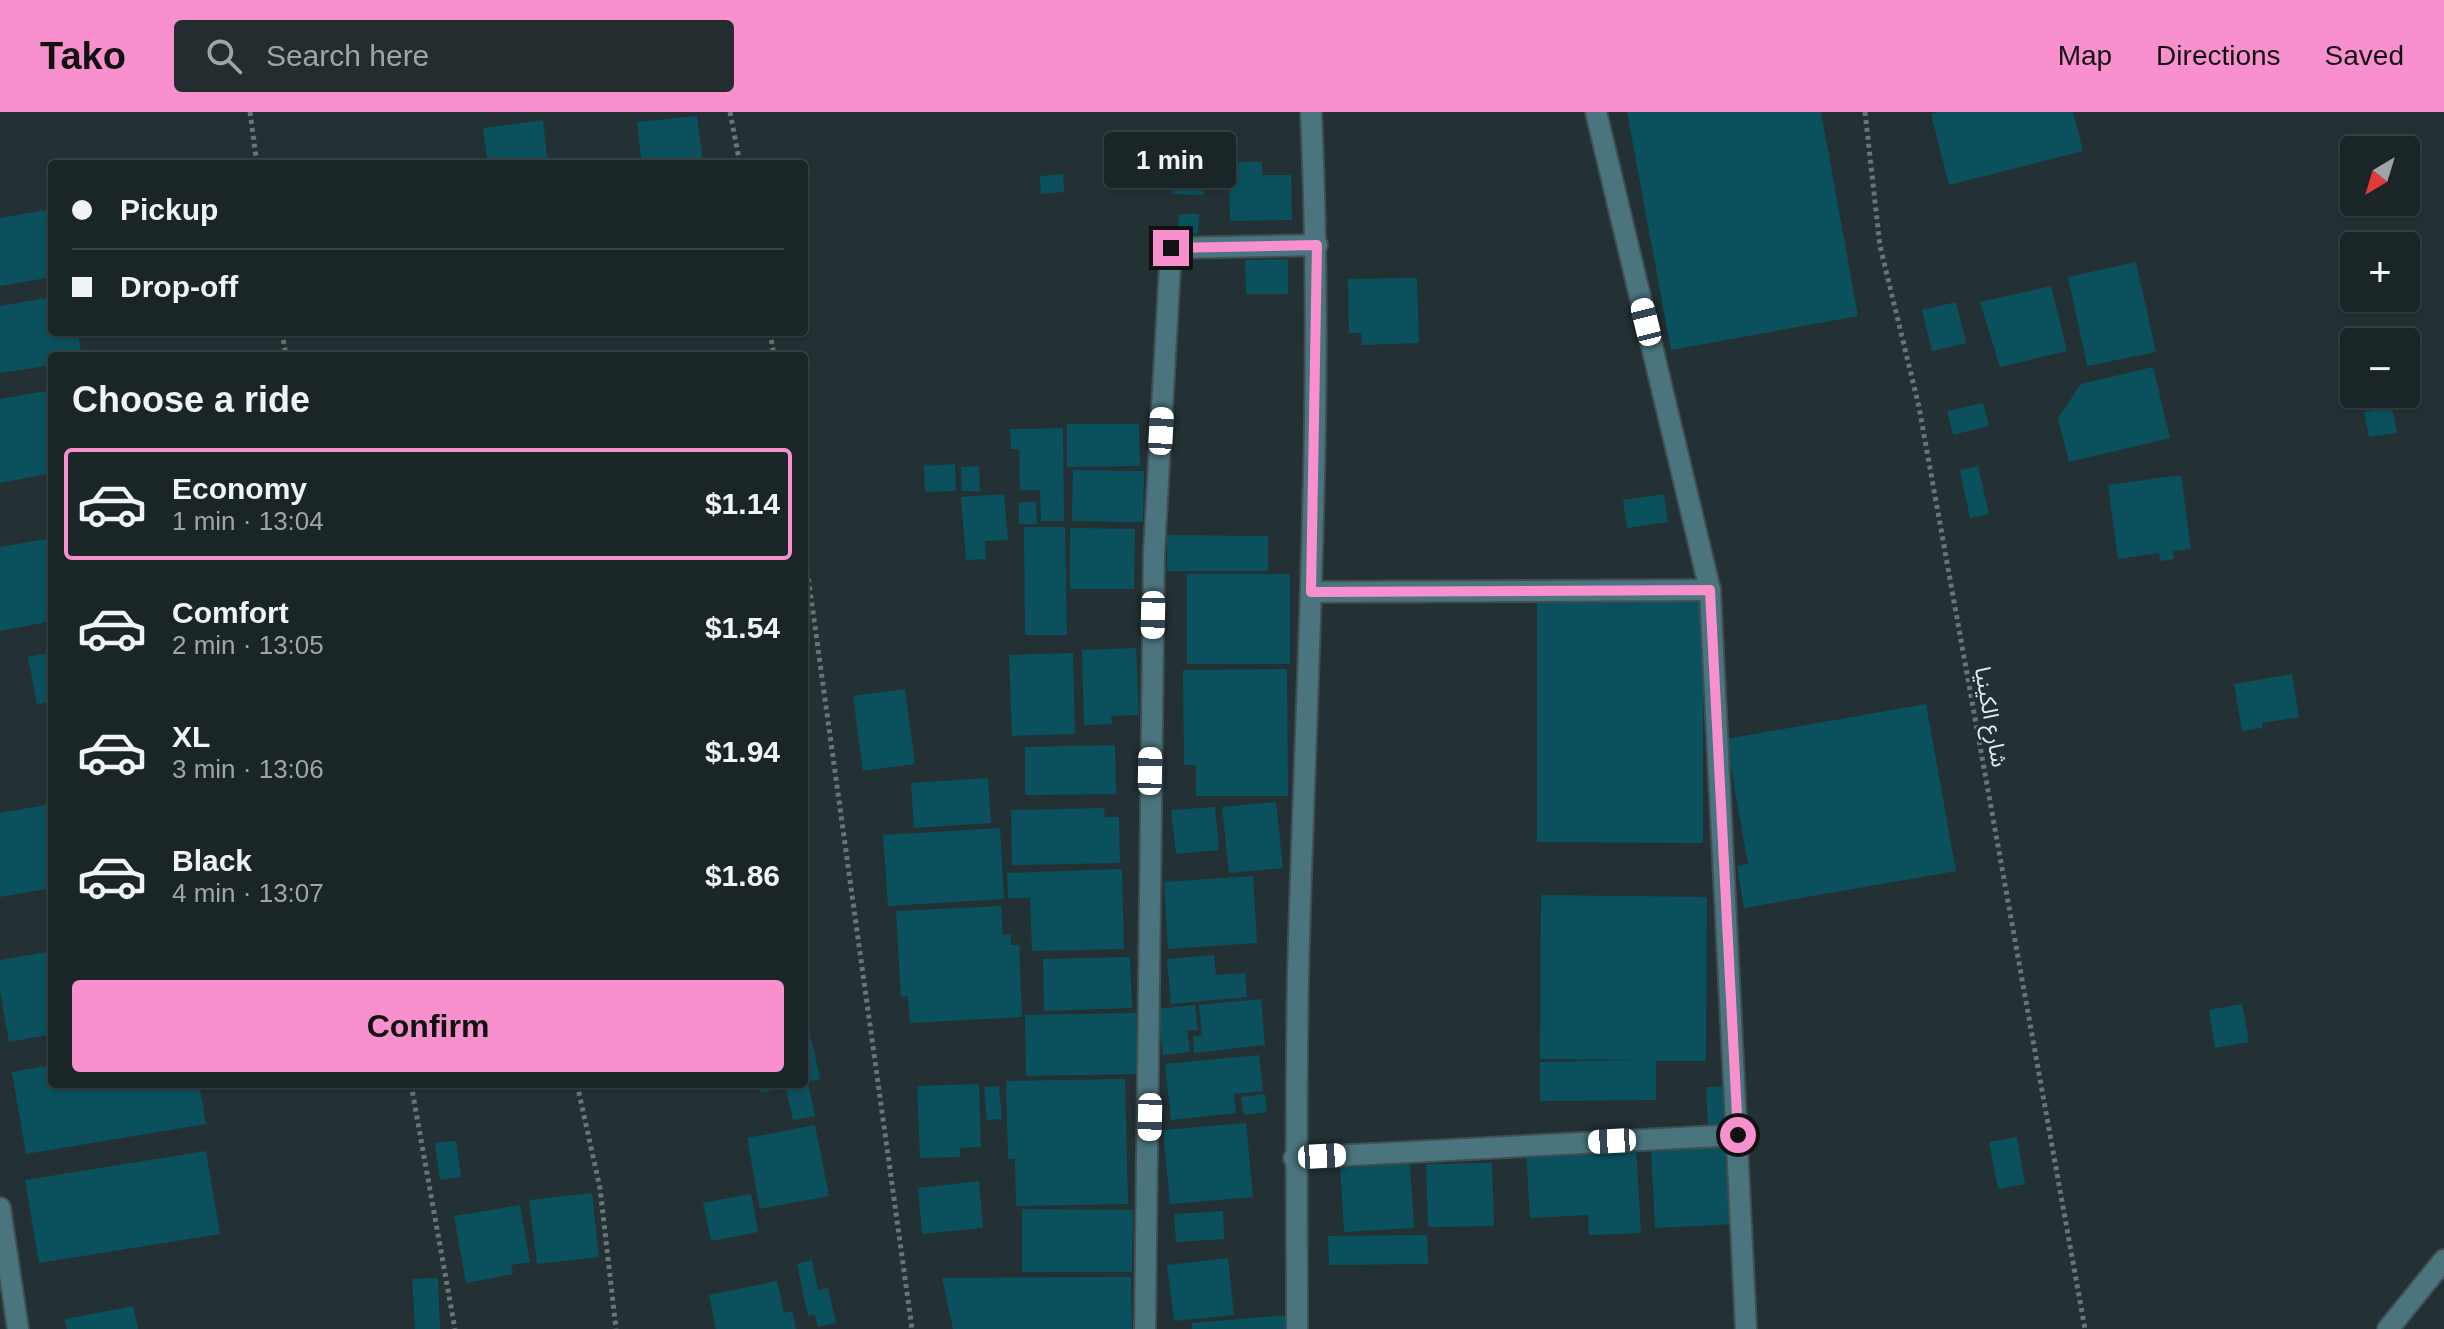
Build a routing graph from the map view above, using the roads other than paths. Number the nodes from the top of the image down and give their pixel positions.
1 (1311, 112) edge
2 (1596, 112) edge
3 (1317, 245) junction
4 (1710, 590) junction
5 (1311, 592) junction
6 (1738, 1135) junction
7 (1294, 1158) junction
8 (0, 1208) edge
9 (2444, 1260) edge
10 (18, 1329) edge
11 (1145, 1329) edge
12 (1297, 1329) edge
13 (1746, 1329) edge
14 (2388, 1329) edge

1 - 3 street
2 - 4 street
3 - 5 street
3 - 11 street
4 - 5 street
4 - 6 street
5 - 7 street
6 - 7 street
6 - 13 street
7 - 12 street
8 - 10 street
9 - 14 street

